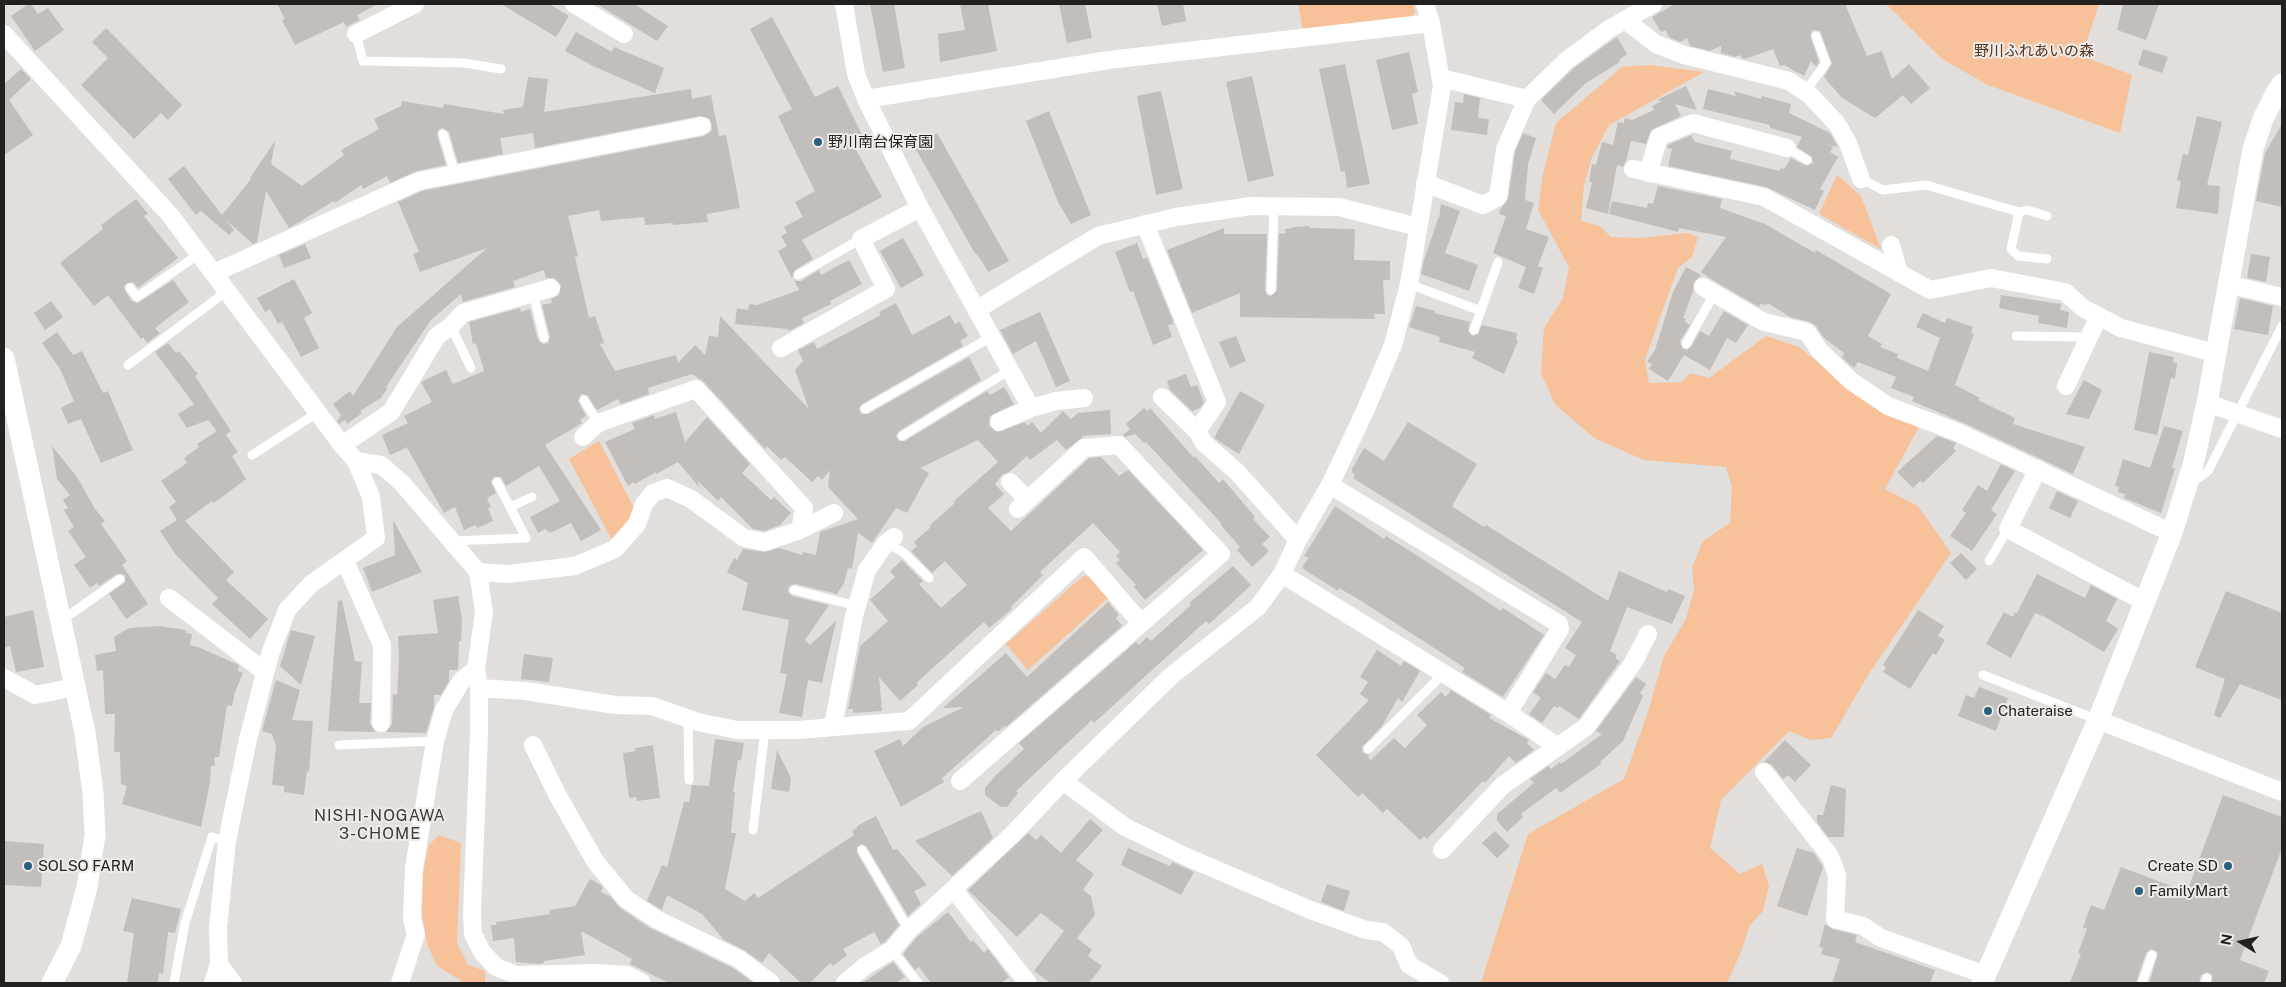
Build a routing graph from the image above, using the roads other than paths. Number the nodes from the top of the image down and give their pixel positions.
1 (415, 4) edge
2 (574, 4) edge
3 (844, 4) edge
4 (1425, 4) edge
5 (1653, 4) edge
6 (1624, 20) junction
7 (1430, 23) junction
8 (4, 34) edge
9 (356, 34) joint
10 (624, 34) dead end
11 (1816, 36) dead end
12 (501, 69) dead end
13 (1441, 78) junction
14 (2282, 84) edge
15 (1805, 92) junction
16 (866, 99) junction
17 (1527, 99) junction
18 (702, 126) dead end
19 (443, 134) dead end
20 (1788, 148) joint
21 (1807, 160) dead end
22 (455, 174) junction
23 (1861, 179) joint
24 (1425, 183) junction
25 (1274, 207) junction
26 (920, 208) junction
27 (2019, 212) junction
28 (2047, 216) dead end
29 (1145, 224) junction
30 (1418, 226) junction
31 (861, 239) junction
32 (1891, 245) dead end
33 (199, 254) junction
34 (2047, 259) dead end
35 (1498, 262) dead end
36 (1899, 272) junction
37 (214, 273) junction
38 (798, 275) dead end
39 (1409, 284) junction
40 (2227, 284) junction
41 (130, 288) dead end
42 (551, 288) dead end
43 (1271, 290) dead end
44 (226, 291) junction
45 (1708, 291) joint
46 (533, 293) junction
47 (2282, 297) edge
48 (976, 310) junction
49 (1481, 311) junction
50 (2099, 316) junction
51 (451, 326) junction
52 (2282, 326) edge
53 (1474, 330) dead end
54 (2016, 336) dead end
55 (991, 337) junction
56 (2090, 337) junction
57 (544, 338) dead end
58 (1686, 344) dead end
59 (782, 348) dead end
60 (2215, 352) junction
61 (4, 358) edge
62 (128, 365) dead end
63 (470, 368) dead end
64 (1010, 370) junction
65 (2066, 386) dead end
66 (7, 387) edge
67 (1162, 397) dead end
68 (1084, 398) dead end
69 (584, 400) dead end
70 (2207, 403) junction
71 (1031, 408) junction
72 (865, 409) dead end
73 (317, 413) junction
74 (2238, 414) junction
75 (999, 422) dead end
76 (598, 423) junction
77 (2282, 429) edge
78 (1197, 432) junction
79 (902, 436) dead end
80 (583, 437) dead end
81 (342, 445) junction
82 (252, 455) dead end
83 (356, 461) junction
84 (2038, 469) junction
85 (497, 482) dead end
86 (1010, 482) dead end
87 (1330, 485) junction
88 (2186, 488) junction
89 (532, 497) dead end
90 (510, 507) junction
91 (834, 513) dead end
92 (2008, 529) junction
93 (800, 530) junction
94 (2172, 533) junction
95 (890, 540) joint
96 (1298, 540) junction
97 (452, 541) junction
98 (345, 561) junction
99 (1989, 561) dead end
100 (478, 572) junction
101 (1282, 574) junction
102 (929, 578) dead end
103 (120, 579) dead end
104 (794, 590) dead end
105 (169, 598) dead end
106 (2145, 602) junction
107 (857, 606) junction
108 (61, 621) junction
109 (1140, 623) junction
110 (1648, 634) dead end
111 (476, 669) junction
112 (265, 672) junction
113 (1443, 674) junction
114 (1982, 675) dead end
115 (4, 678) edge
116 (75, 687) junction
117 (480, 688) junction
118 (1508, 713) junction
119 (688, 719) junction
120 (2098, 720) junction
121 (381, 723) dead end
122 (834, 726) junction
123 (765, 730) junction
124 (435, 740) junction
125 (339, 745) dead end
126 (533, 745) dead end
127 (1558, 747) junction
128 (1368, 748) dead end
129 (1764, 772) dead end
130 (689, 780) dead end
131 (960, 781) dead end
132 (1063, 781) junction
133 (2282, 792) edge
134 (753, 830) dead end
135 (227, 841) junction
136 (862, 850) dead end
137 (1442, 850) dead end
138 (954, 890) junction
139 (909, 930) junction
140 (892, 950) junction
141 (2152, 955) dead end
142 (220, 964) junction
143 (1984, 979) edge
144 (52, 983) edge
145 (174, 983) edge
146 (213, 983) edge
147 (233, 983) edge
148 (400, 983) edge
149 (642, 983) edge
150 (771, 983) edge
151 (845, 983) edge
152 (918, 983) edge
153 (1028, 983) edge
154 (1440, 983) edge
155 (2142, 983) edge

1 - 9 street
2 - 10 street
3 - 16 street
4 - 7 street
5 - 6 street
6 - 15 street
6 - 17 street
7 - 13 street
7 - 16 street
8 - 33 street
9 - 12 lane
11 - 15 lane
13 - 17 street
13 - 24 street
14 - 40 street
15 - 23 street
16 - 26 street
17 - 24 street
18 - 22 street
19 - 22 lane
20 - 21 lane
20 - 36 street
22 - 37 street
23 - 27 lane
24 - 30 street
25 - 29 street
25 - 30 street
25 - 43 lane
26 - 31 street
26 - 48 street
27 - 28 lane
27 - 34 lane
29 - 48 street
29 - 78 street
30 - 39 street
31 - 38 lane
31 - 59 street
32 - 36 street
33 - 37 street
33 - 41 lane
35 - 49 lane
36 - 50 street
37 - 44 street
39 - 49 lane
39 - 87 street
40 - 47 street
40 - 60 street
42 - 46 street
44 - 62 lane
44 - 73 street
45 - 58 lane
45 - 84 street
46 - 51 street
46 - 57 lane
48 - 55 street
49 - 53 lane
50 - 56 street
50 - 60 street
51 - 63 lane
51 - 81 street
52 - 74 lane
54 - 56 lane
55 - 64 street
55 - 72 lane
56 - 65 street
60 - 70 street
61 - 66 street
64 - 71 street
64 - 79 lane
66 - 108 street
67 - 78 street
68 - 71 street
69 - 76 lane
70 - 74 street
70 - 88 street
71 - 75 street
73 - 81 street
73 - 82 lane
74 - 77 street
74 - 88 lane
76 - 80 street
76 - 93 street
78 - 96 street
81 - 83 street
83 - 97 street
83 - 98 street
84 - 92 street
84 - 94 street
85 - 90 lane
86 - 109 street
87 - 96 street
87 - 118 street
88 - 94 street
89 - 90 lane
90 - 97 lane
91 - 93 street
92 - 99 lane
92 - 106 street
93 - 100 street
94 - 106 street
95 - 102 lane
95 - 107 street
96 - 101 street
97 - 100 street
98 - 112 street
98 - 121 street
100 - 111 street
101 - 113 street
101 - 132 street
103 - 108 lane
104 - 107 lane
105 - 112 street
106 - 120 street
107 - 122 street
108 - 116 street
109 - 122 street
109 - 131 street
110 - 127 street
111 - 117 street
111 - 124 street
112 - 135 street
113 - 118 street
113 - 128 lane
114 - 120 lane
115 - 116 street
116 - 144 street
117 - 119 street
117 - 149 street
118 - 127 street
119 - 123 street
119 - 130 lane
120 - 133 street
120 - 143 street
122 - 123 street
123 - 134 lane
124 - 125 lane
124 - 148 street
126 - 150 street
127 - 137 street
129 - 143 street
132 - 138 street
132 - 154 street
135 - 142 street
135 - 145 lane
136 - 139 lane
138 - 139 street
138 - 153 street
139 - 140 street
140 - 151 street
140 - 152 lane
141 - 155 lane
142 - 146 street
142 - 147 street

